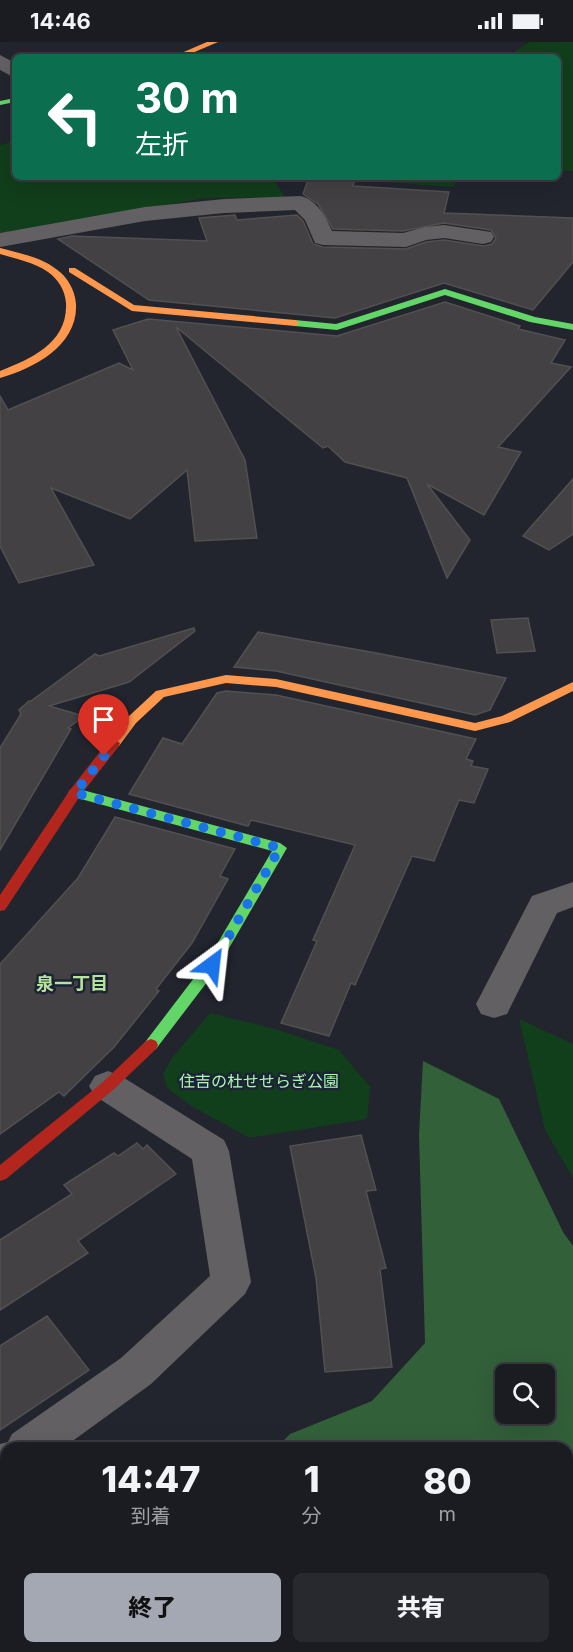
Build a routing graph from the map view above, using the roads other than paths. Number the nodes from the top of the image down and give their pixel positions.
1 (214, 42) edge
2 (184, 54) edge
3 (483, 237) dead end
4 (0, 240) edge
5 (0, 251) edge
6 (72, 270) dead end
7 (573, 327) edge
8 (0, 375) edge
9 (573, 686) edge
10 (75, 793) junction
11 (573, 894) edge
12 (0, 906) edge
13 (494, 1004) dead end
14 (108, 1086) junction
15 (0, 1174) edge
16 (35, 1442) edge

1 - 2 street
3 - 4 street
5 - 8 street
6 - 7 street
9 - 10 street
10 - 12 street
10 - 14 street
11 - 13 street
14 - 15 street
14 - 16 street

